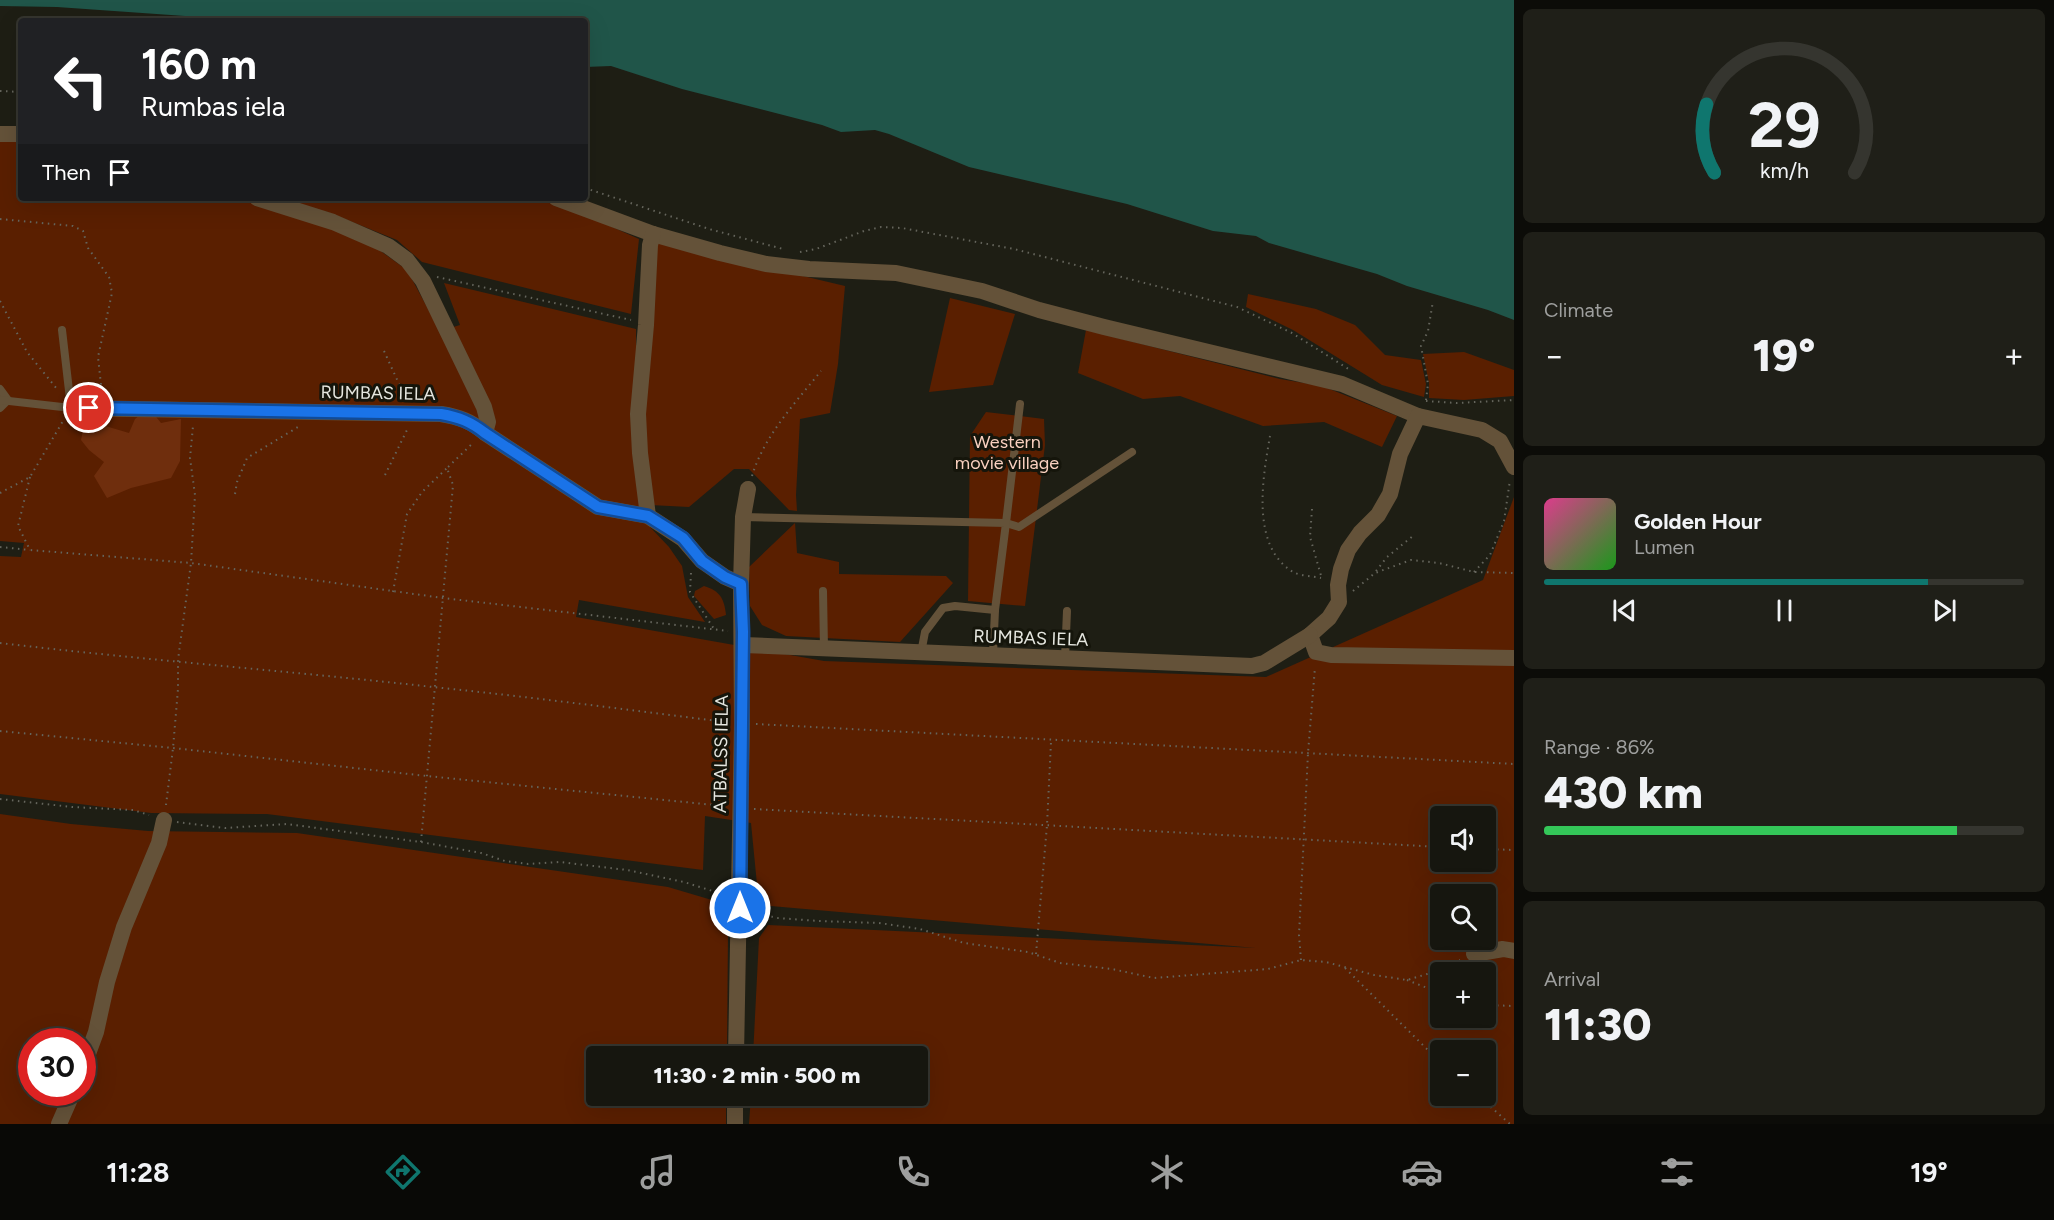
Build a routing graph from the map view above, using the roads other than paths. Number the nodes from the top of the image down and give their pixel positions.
1 (0, 134) edge
2 (18, 134) edge
3 (266, 201) edge
4 (564, 201) edge
5 (653, 234) junction
6 (62, 330) dead end
7 (0, 389) edge
8 (4, 400) edge
9 (1020, 404) dead end
10 (0, 408) edge
11 (71, 408) junction
12 (1421, 409) junction
13 (485, 433) junction
14 (1132, 452) dead end
15 (1513, 466) edge
16 (748, 489) road end
17 (648, 516) junction
18 (743, 517) junction
19 (1006, 523) junction
20 (741, 584) junction
21 (823, 591) dead end
22 (995, 610) junction
23 (1067, 611) dead end
24 (1310, 635) junction
25 (743, 639) junction
26 (824, 649) junction
27 (921, 653) junction
28 (993, 656) junction
29 (1065, 658) junction
30 (1514, 658) edge
31 (164, 820) road end
32 (1514, 951) edge
33 (1474, 954) road end
34 (96, 1032) edge
35 (736, 1046) edge
36 (67, 1106) edge
37 (735, 1106) edge
38 (59, 1124) edge
39 (735, 1124) edge

1 - 2 street
3 - 13 street
4 - 5 street
5 - 12 street
5 - 17 street
6 - 11 lane
7 - 8 lane
8 - 10 lane
8 - 11 lane
9 - 19 lane
11 - 13 street, RUMBAS IELA
12 - 15 street
12 - 24 street, RUMBAS IELA
13 - 17 street, RUMBAS IELA
14 - 19 lane
16 - 18 street, ATBALSS IELA
17 - 20 street, RUMBAS IELA
18 - 19 lane
18 - 20 street, ATBALSS IELA
19 - 22 lane
20 - 25 street, ATBALSS IELA
21 - 26 lane
22 - 27 lane
22 - 28 lane
23 - 29 lane
24 - 29 street, RUMBAS IELA
24 - 30 street
25 - 26 street, RUMBAS IELA
25 - 35 street, ATBALSS IELA
26 - 27 street, RUMBAS IELA
27 - 28 street, RUMBAS IELA
28 - 29 street, RUMBAS IELA
31 - 34 street
32 - 33 street
36 - 38 street
37 - 39 street

